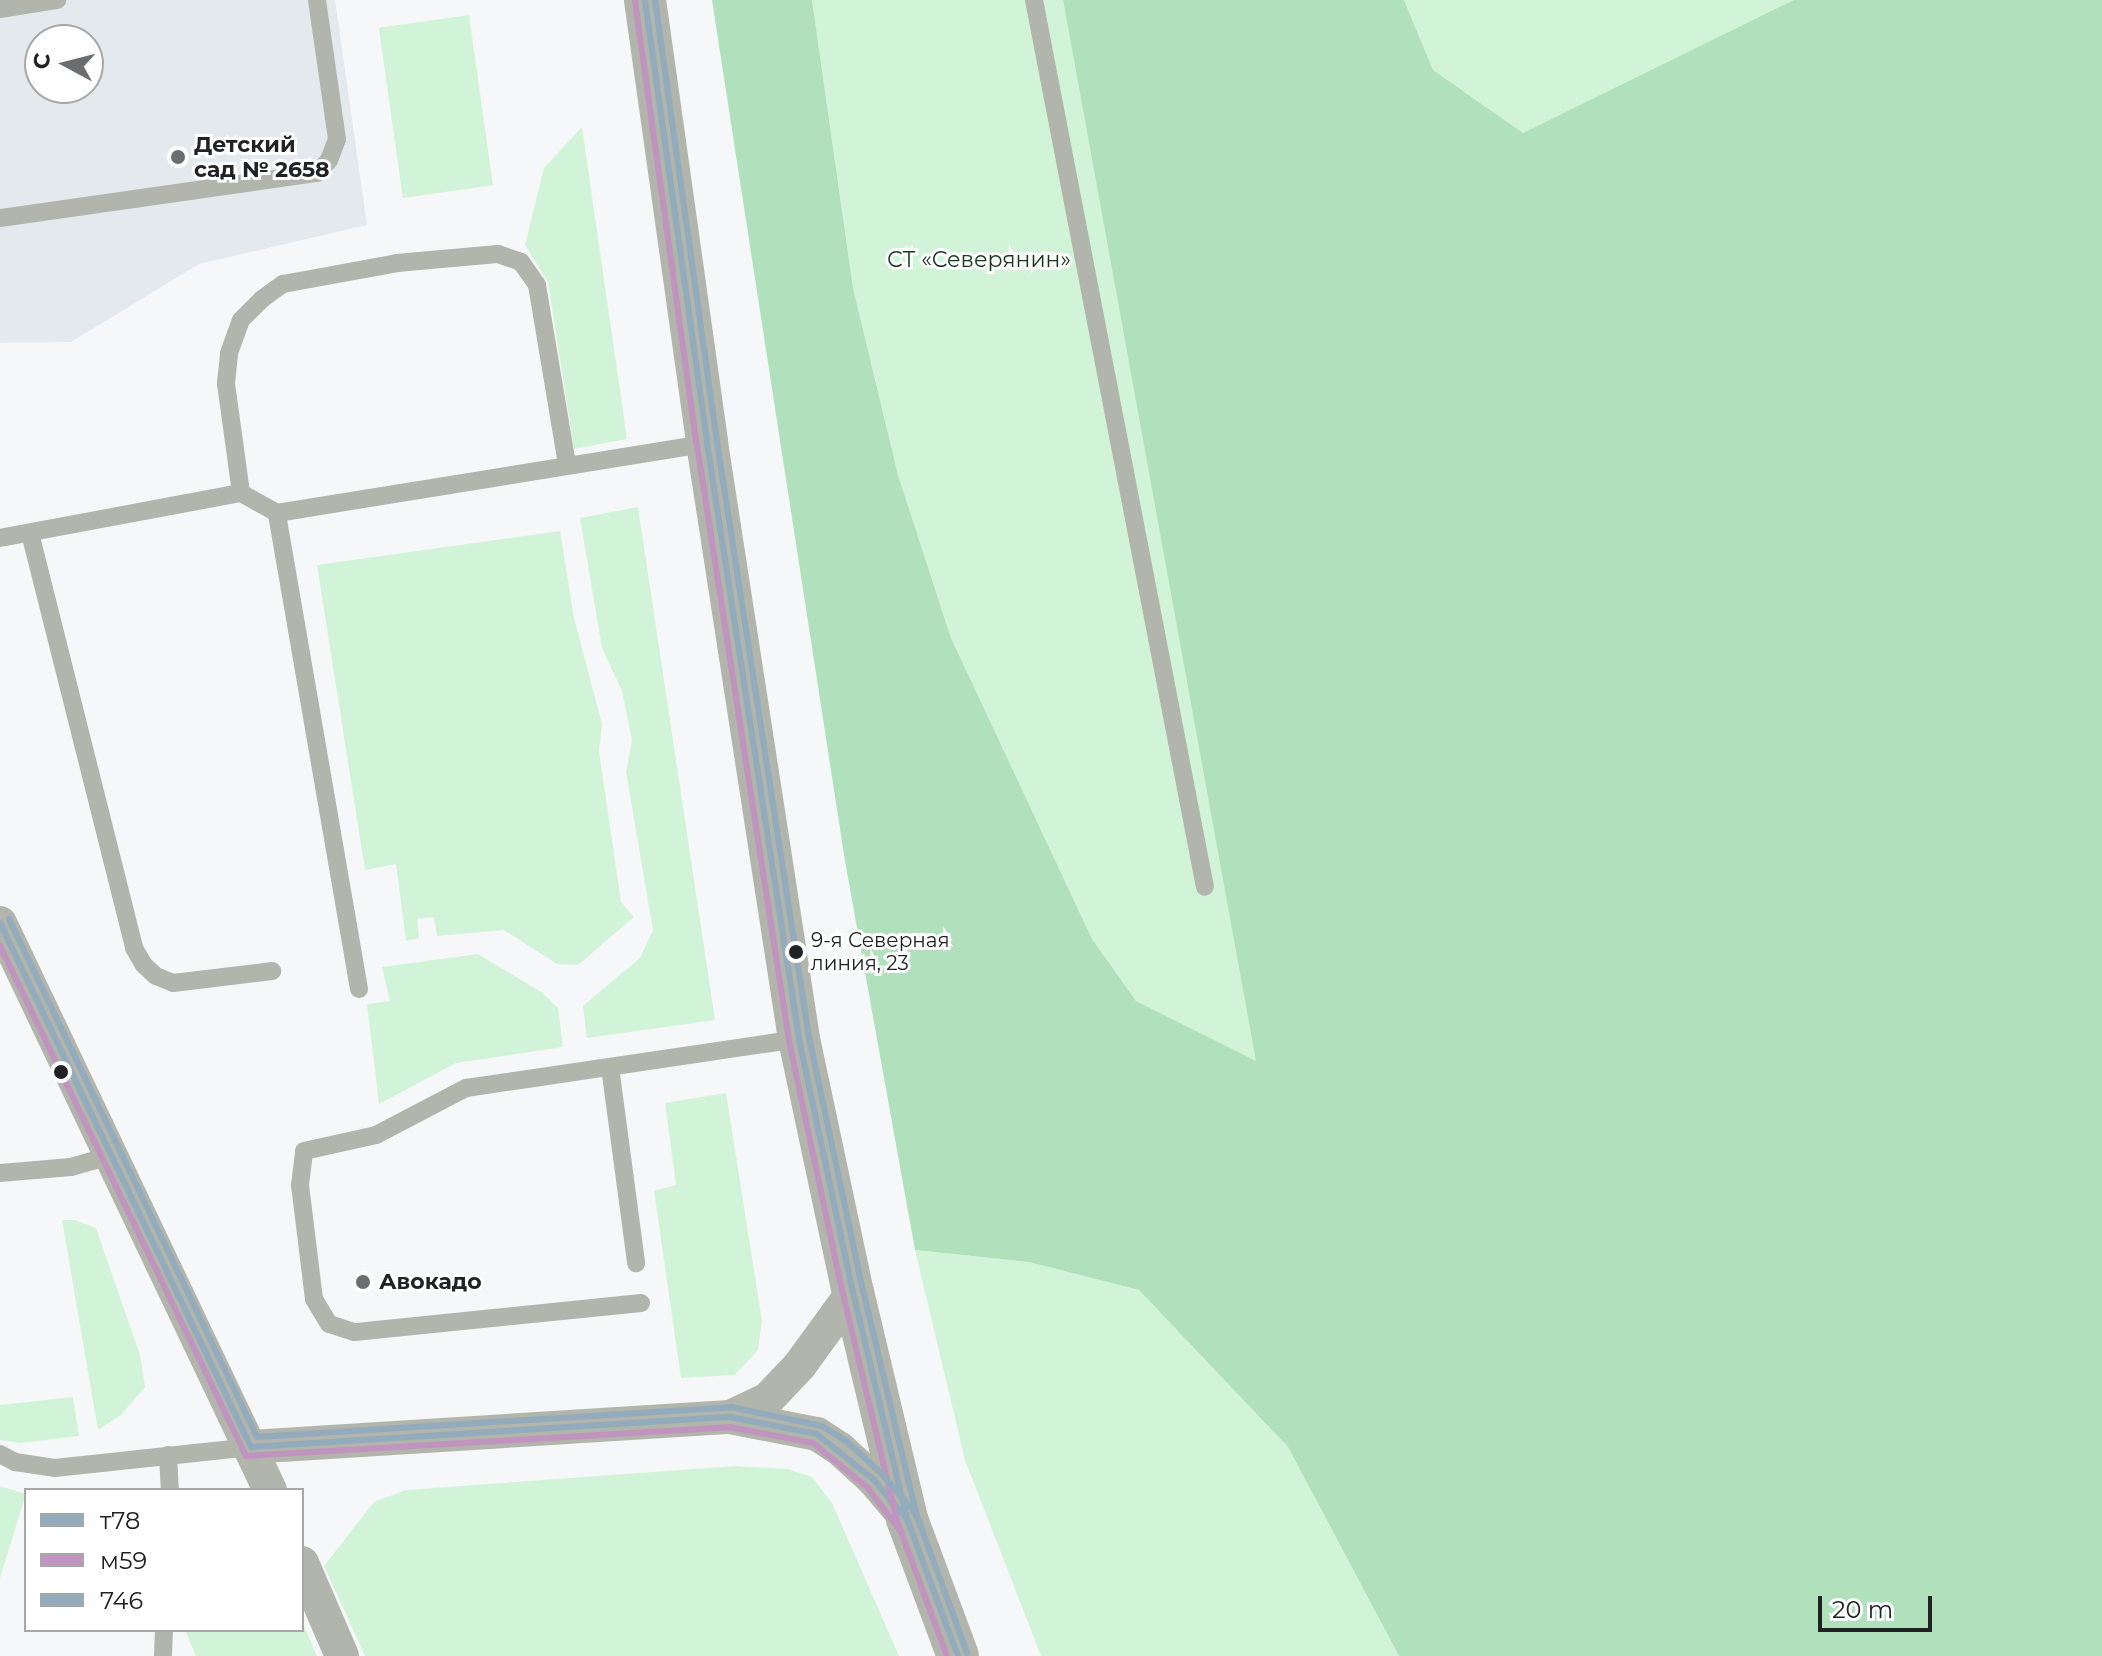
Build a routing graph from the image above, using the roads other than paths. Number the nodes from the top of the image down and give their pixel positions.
1 (57, 0) edge
2 (317, 0) edge
3 (645, 0) edge
4 (1034, 0) edge
5 (0, 9) edge
6 (0, 218) edge
7 (707, 443) junction
8 (567, 465) junction
9 (241, 493) junction
10 (277, 513) junction
11 (30, 533) junction
12 (0, 538) edge
13 (1205, 887) dead end
14 (0, 923) edge
15 (272, 971) dead end
16 (359, 989) dead end
17 (799, 1039) junction
18 (610, 1067) junction
19 (109, 1156) junction
20 (0, 1173) edge
21 (636, 1263) dead end
22 (853, 1292) junction
23 (641, 1303) dead end
24 (730, 1417) junction
25 (251, 1447) junction
26 (0, 1454) edge
27 (168, 1455) junction
28 (170, 1488) edge
29 (269, 1488) edge
30 (907, 1519) junction
31 (304, 1568) edge
32 (164, 1632) edge
33 (163, 1656) edge
34 (342, 1656) edge
35 (958, 1656) edge

1 - 5 lane
2 - 6 lane
3 - 7 street
4 - 13 lane
7 - 8 lane
7 - 17 street
8 - 9 lane
8 - 10 lane
9 - 10 lane
9 - 11 lane
10 - 16 lane
11 - 12 lane
11 - 15 lane
14 - 19 street
17 - 18 lane
17 - 22 street
18 - 21 lane
18 - 23 lane
19 - 20 lane
19 - 25 street
22 - 24 street
22 - 30 street
24 - 25 street
24 - 30 street
25 - 27 lane
25 - 29 street
26 - 27 lane
27 - 28 lane
30 - 35 street
31 - 34 street
32 - 33 lane

